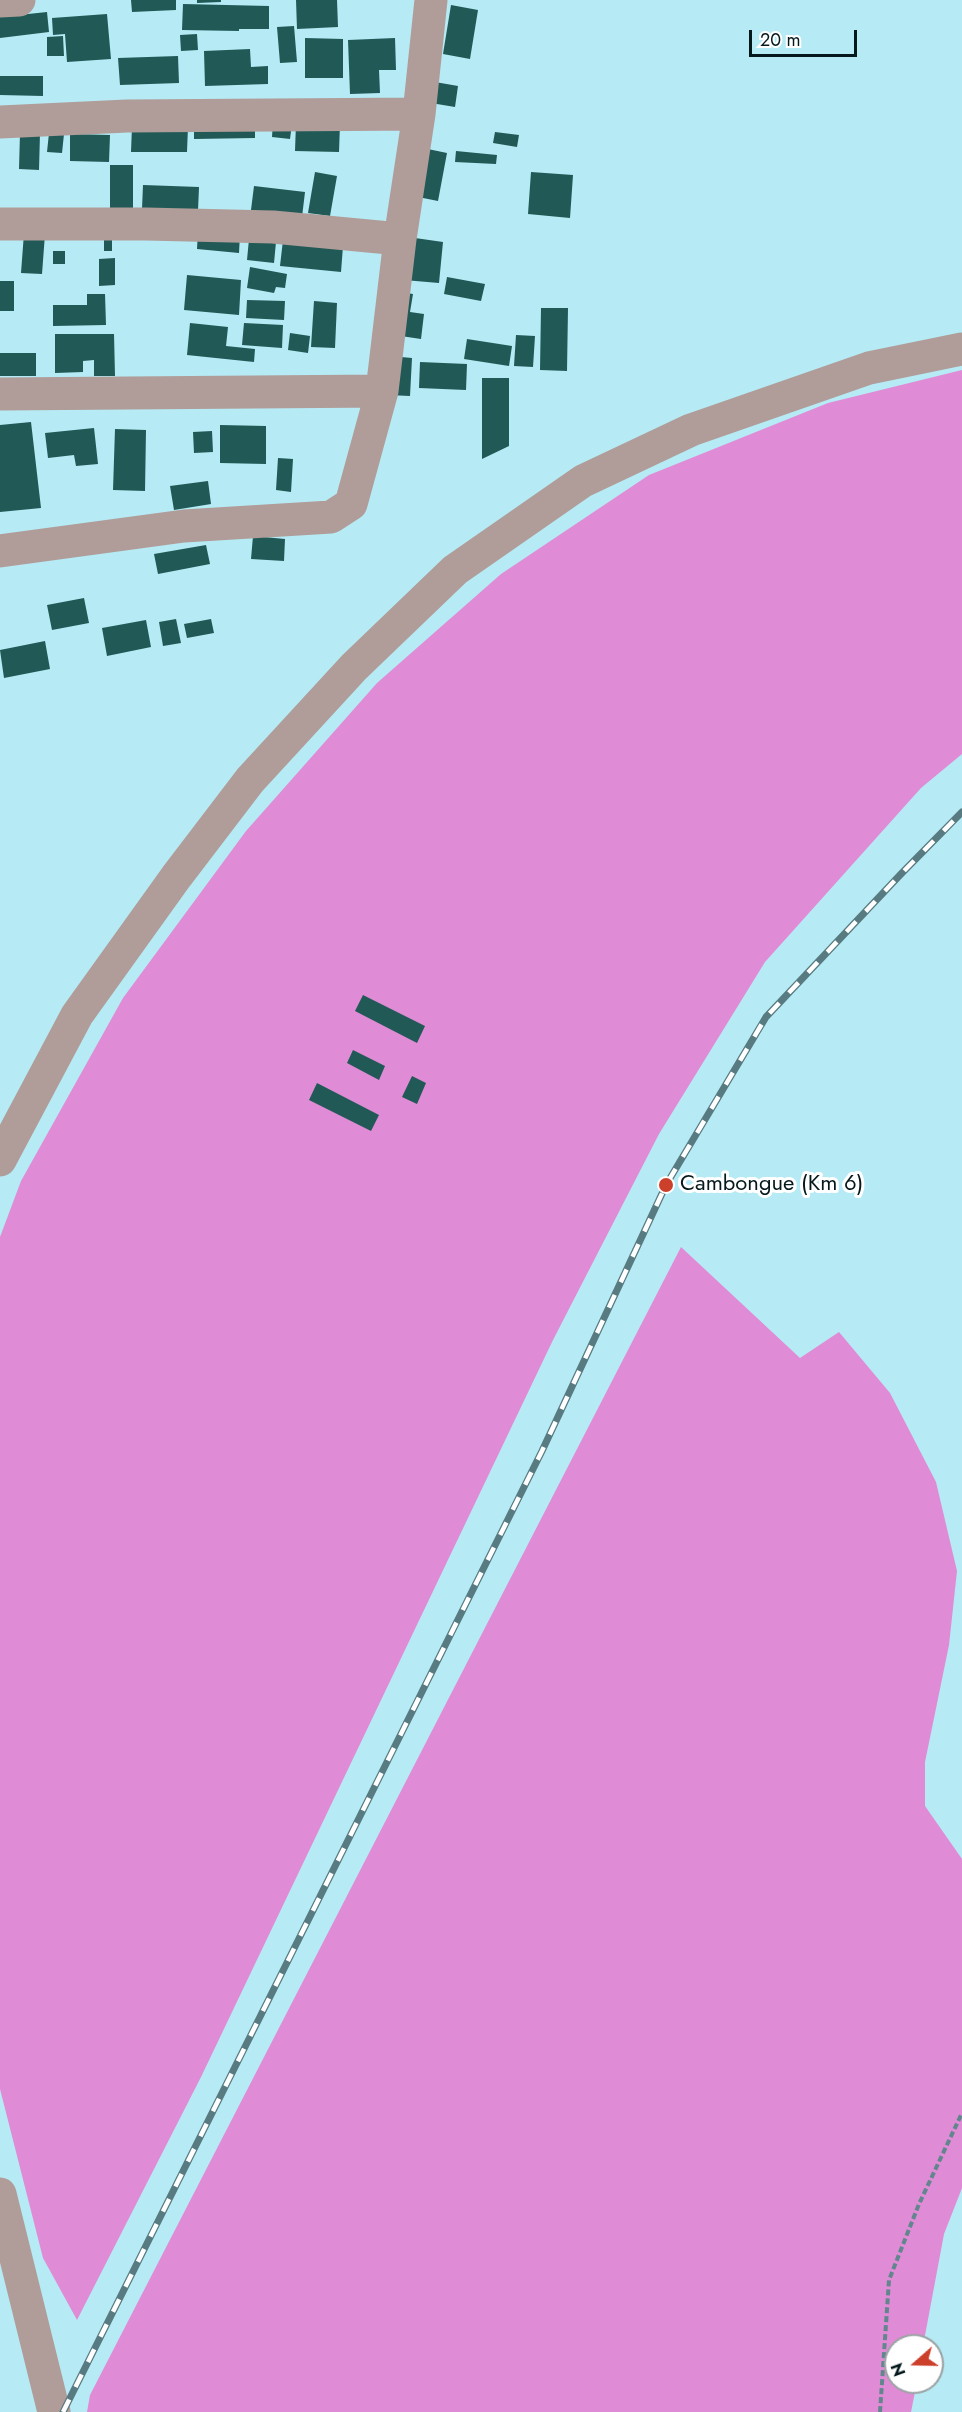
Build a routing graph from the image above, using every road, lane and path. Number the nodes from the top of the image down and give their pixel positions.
1 (19, 0) edge
2 (431, 0) edge
3 (0, 1) edge
4 (419, 114) junction
5 (0, 122) edge
6 (0, 224) edge
7 (400, 239) junction
8 (962, 349) edge
9 (382, 392) junction
10 (0, 394) edge
11 (0, 551) edge
12 (0, 1160) edge
13 (962, 2113) edge
14 (0, 2194) edge
15 (54, 2412) edge
16 (880, 2412) edge

1 - 3 street
2 - 4 street
4 - 5 street
4 - 7 street
6 - 7 street
7 - 9 street
8 - 12 street
9 - 10 street
9 - 11 street
13 - 16 path
14 - 15 street

